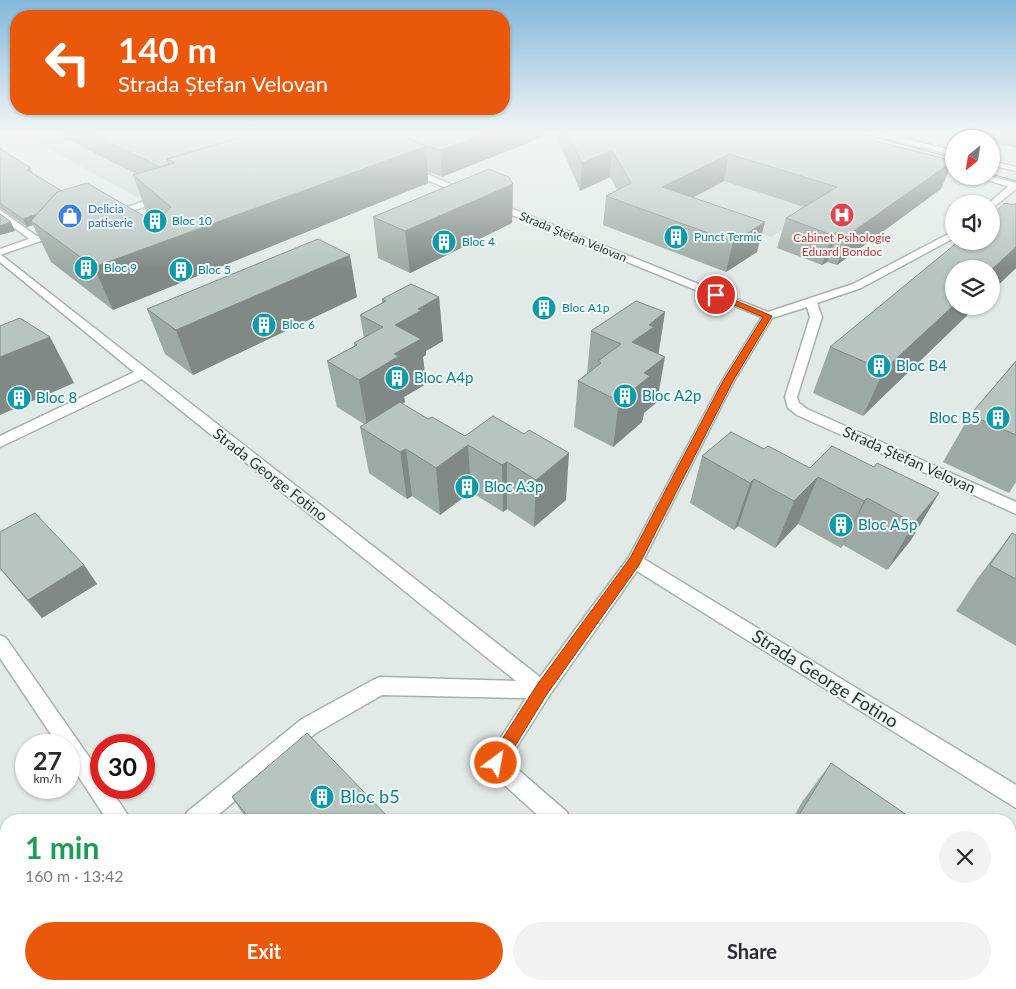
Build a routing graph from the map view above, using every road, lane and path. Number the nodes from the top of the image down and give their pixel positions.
1 (429, 178) edge
2 (1000, 182) edge
3 (1015, 186) edge
4 (167, 196) edge
5 (1000, 198) edge
6 (0, 213) edge
7 (101, 218) edge
8 (63, 230) edge
9 (35, 239) junction
10 (945, 239) edge
11 (0, 252) edge
12 (0, 257) edge
13 (811, 302) junction
14 (768, 316) junction
15 (142, 373) junction
16 (0, 442) edge
17 (1016, 508) edge
18 (635, 561) junction
19 (0, 643) edge
20 (542, 690) junction
21 (1016, 796) edge
22 (116, 814) edge
23 (202, 814) edge
24 (552, 814) edge

1 - 14 street, Strada Ștefan Velovan
2 - 3 street
3 - 5 street
4 - 7 street
6 - 9 street
8 - 9 street
9 - 11 street
10 - 13 street
12 - 15 street, Strada George Fotino
13 - 14 street
13 - 17 street, Strada Ștefan Velovan
14 - 18 street
15 - 16 street
15 - 20 street, Strada George Fotino
18 - 20 street
18 - 21 street, Strada George Fotino
19 - 22 street
20 - 23 street
20 - 24 street

